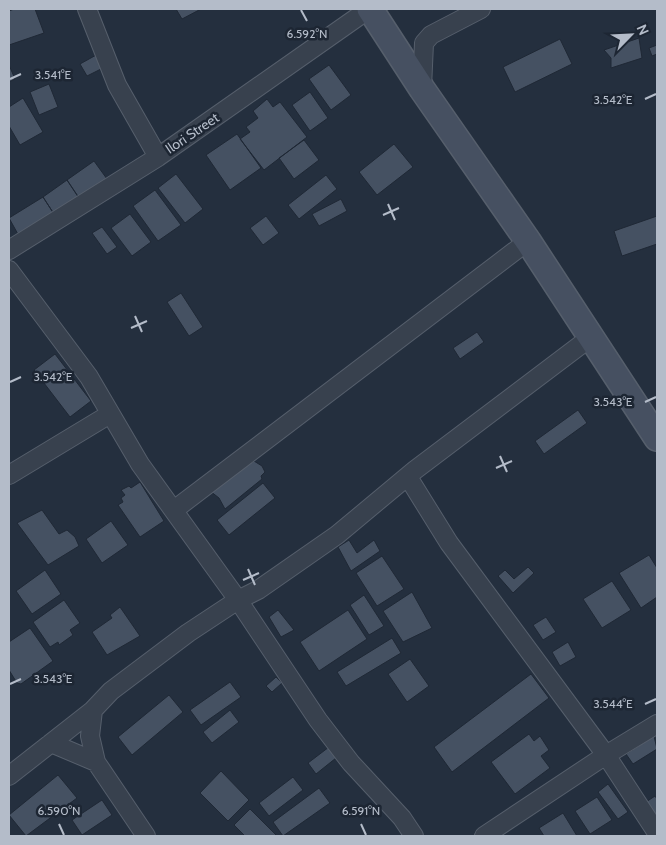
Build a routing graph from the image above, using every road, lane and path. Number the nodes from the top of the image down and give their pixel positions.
1 (87, 9) edge
2 (370, 9) edge
3 (480, 9) edge
4 (422, 89) junction
5 (158, 157) junction
6 (528, 241) junction
7 (9, 250) edge
8 (9, 270) edge
9 (591, 337) junction
10 (110, 414) junction
11 (657, 438) edge
12 (9, 475) edge
13 (408, 477) junction
14 (174, 510) junction
15 (238, 600) junction
16 (93, 710) junction
17 (657, 724) edge
18 (51, 742) junction
19 (606, 755) junction
20 (96, 762) junction
21 (9, 776) edge
22 (657, 833) edge
23 (146, 836) edge
24 (414, 836) edge
25 (484, 836) edge

1 - 5 street
2 - 4 main road
2 - 5 street, Ilori Street
3 - 4 street
4 - 6 main road
5 - 7 street, Ilori Street
6 - 9 main road
6 - 14 street
8 - 10 street
9 - 11 main road
9 - 13 street
10 - 12 street
10 - 14 street
13 - 15 street
13 - 19 street
14 - 15 street
15 - 16 street
15 - 24 street
16 - 18 street
16 - 20 street
17 - 19 street
18 - 20 street
18 - 21 street
19 - 22 street
19 - 25 street
20 - 23 street

